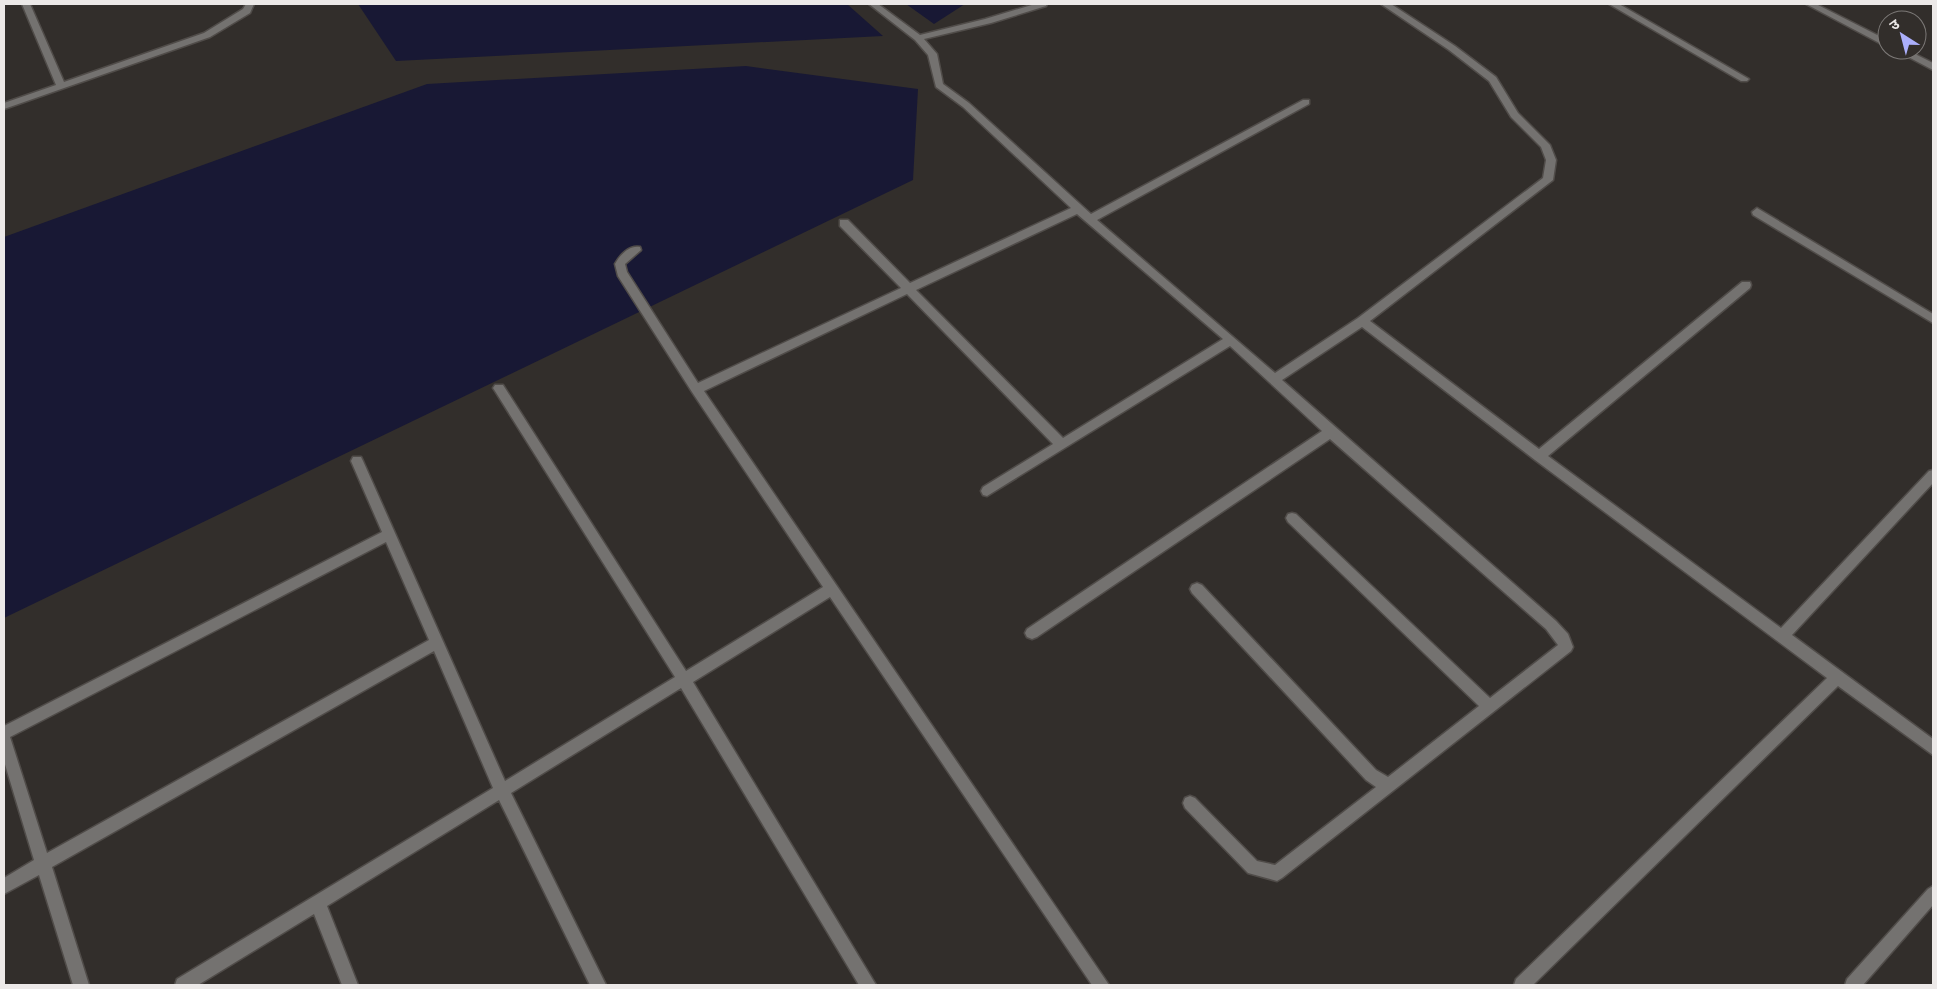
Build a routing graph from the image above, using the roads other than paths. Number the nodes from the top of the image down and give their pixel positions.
1 (26, 4) edge
2 (250, 4) edge
3 (873, 4) edge
4 (1043, 4) edge
5 (1385, 4) edge
6 (1612, 4) edge
7 (1810, 4) edge
8 (918, 38) junction
9 (1877, 39) edge
10 (1919, 60) edge
11 (1933, 67) edge
12 (1744, 79) dead end
13 (62, 86) junction
14 (1306, 102) dead end
15 (4, 106) edge
16 (1078, 209) junction
17 (1757, 212) dead end
18 (1090, 219) junction
19 (844, 223) dead end
20 (636, 250) dead end
21 (1746, 285) dead end
22 (910, 289) junction
23 (1933, 319) edge
24 (1362, 321) junction
25 (1231, 340) junction
26 (1274, 380) junction
27 (499, 388) dead end
28 (696, 389) junction
29 (1331, 432) junction
30 (1062, 445) junction
31 (1539, 456) junction
32 (357, 461) dead end
33 (1933, 475) edge
34 (987, 492) dead end
35 (1292, 518) dead end
36 (389, 534) junction
37 (832, 589) junction
38 (1197, 589) dead end
39 (1032, 633) dead end
40 (1783, 635) junction
41 (436, 642) junction
42 (1838, 677) junction
43 (684, 680) junction
44 (1490, 707) junction
45 (4, 732) edge
46 (4, 739) edge
47 (1933, 748) edge
48 (1390, 785) junction
49 (502, 791) junction
50 (1190, 803) dead end
51 (42, 864) junction
52 (4, 886) edge
53 (1933, 894) edge
54 (318, 903) junction
55 (81, 985) edge
56 (183, 985) edge
57 (350, 985) edge
58 (598, 985) edge
59 (868, 985) edge
60 (1101, 985) edge
61 (1522, 985) edge
62 (1853, 985) edge

1 - 13 street
2 - 13 street
3 - 8 street
4 - 8 street
5 - 24 street
6 - 12 street
7 - 9 street
8 - 16 street
10 - 11 street
13 - 15 street
14 - 18 street
16 - 18 street
16 - 22 street
17 - 23 street
18 - 25 street
19 - 22 street
20 - 28 street
21 - 31 street
22 - 28 street
22 - 30 street
24 - 26 street
24 - 31 street
25 - 26 street
25 - 30 street
26 - 29 street
27 - 43 street
28 - 37 street
29 - 39 street
29 - 44 street
30 - 34 street
31 - 40 street
32 - 36 street
33 - 40 street
35 - 44 street
36 - 41 street
36 - 45 street
37 - 43 street
37 - 60 street
38 - 48 street
40 - 42 street
41 - 49 street
41 - 51 street
42 - 47 street
42 - 61 street
43 - 49 street
43 - 59 street
44 - 48 street
46 - 51 street
48 - 50 street
49 - 54 street
49 - 58 street
51 - 52 street
51 - 55 street
53 - 62 street
54 - 56 street
54 - 57 street

